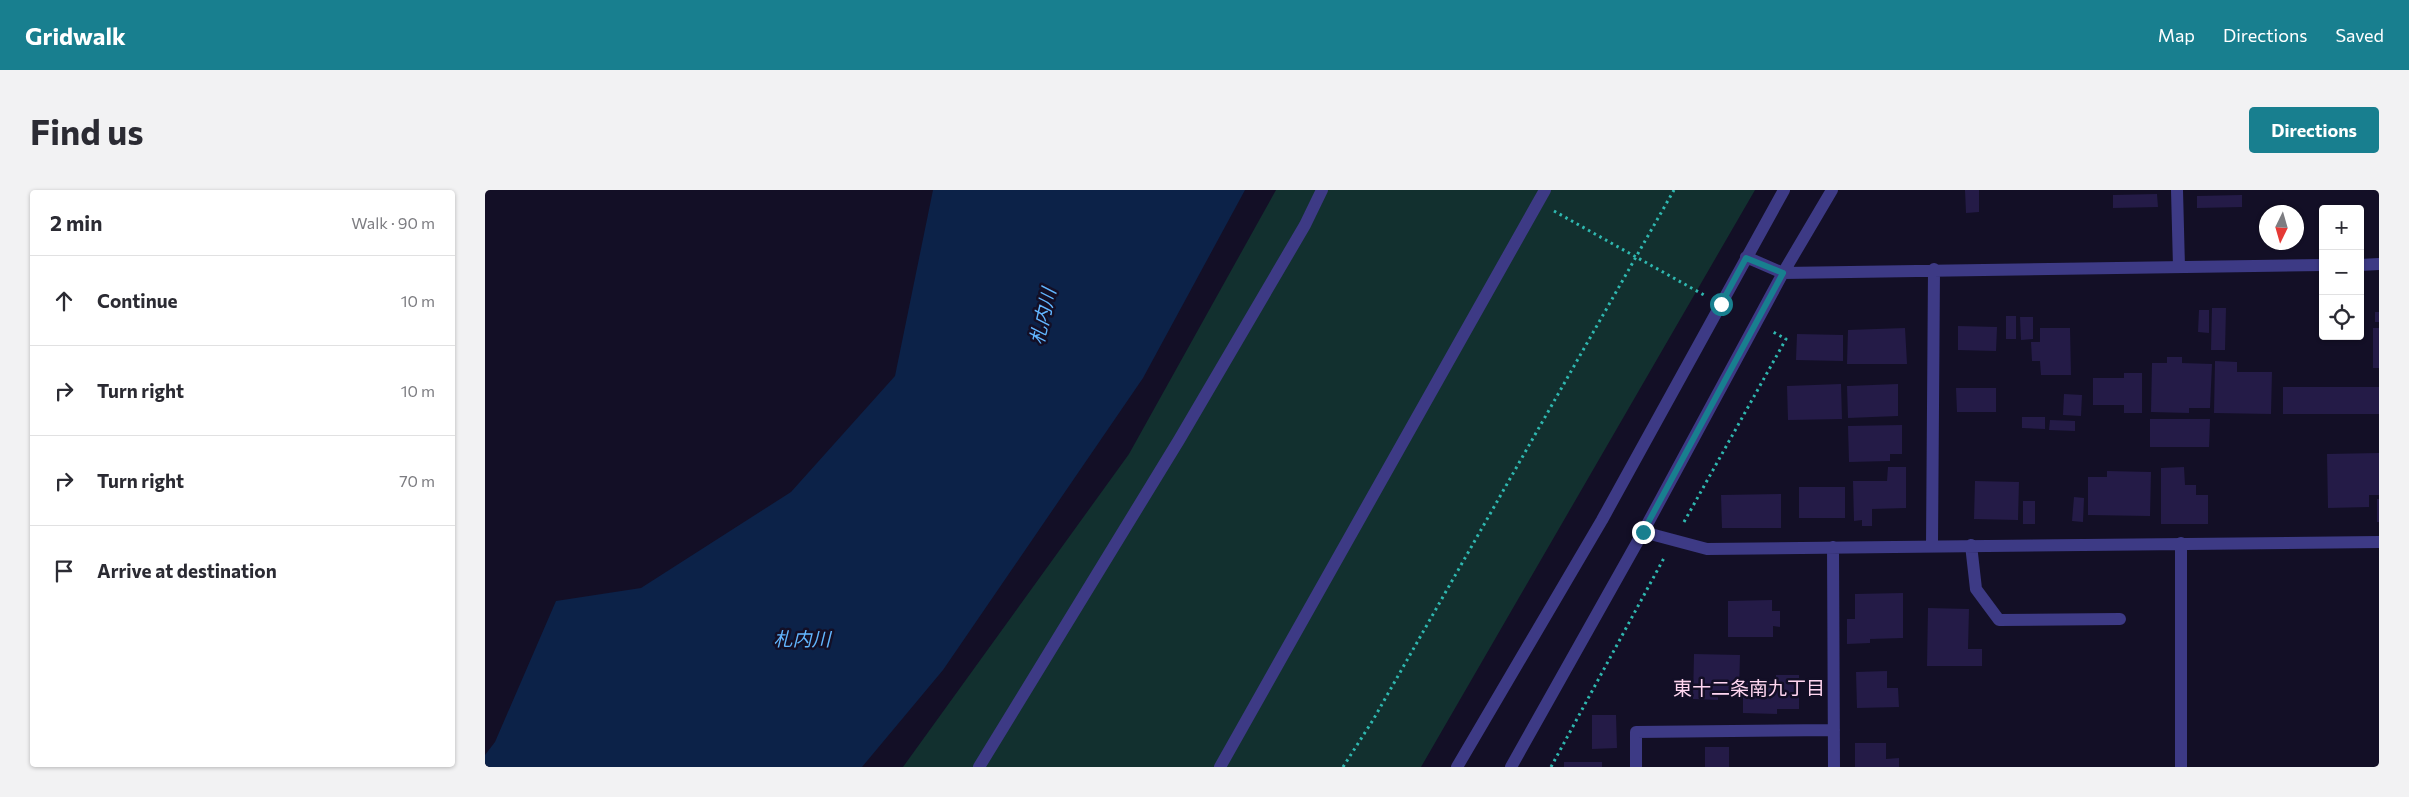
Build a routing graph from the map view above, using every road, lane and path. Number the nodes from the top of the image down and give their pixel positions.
1 (1322, 190) edge
2 (1545, 190) edge
3 (1674, 190) edge
4 (1784, 190) edge
5 (1831, 190) edge
6 (2177, 190) edge
7 (1746, 258) junction
8 (2379, 264) edge
9 (2319, 265) edge
10 (2364, 265) edge
11 (2179, 267) junction
12 (1934, 269) junction
13 (1783, 273) junction
14 (1643, 532) junction
15 (2379, 542) edge
16 (2181, 543) junction
17 (1932, 545) junction
18 (1971, 545) junction
19 (1833, 547) junction
20 (2120, 619) dead end
21 (1834, 730) junction
22 (979, 767) edge
23 (1220, 767) edge
24 (1343, 767) edge
25 (1457, 767) edge
26 (1511, 767) edge
27 (1636, 767) edge
28 (1834, 767) edge
29 (2181, 767) edge

1 - 22 street
2 - 23 street
3 - 24 path
4 - 7 street
5 - 13 street
6 - 11 street
7 - 13 street
7 - 25 street
8 - 10 street
9 - 11 street
11 - 12 street
12 - 13 street
12 - 17 street
13 - 14 street
14 - 19 street
14 - 26 street
15 - 16 street
16 - 18 street
16 - 29 street
17 - 18 street
17 - 19 street
18 - 20 street
19 - 21 street
21 - 27 street
21 - 28 street

